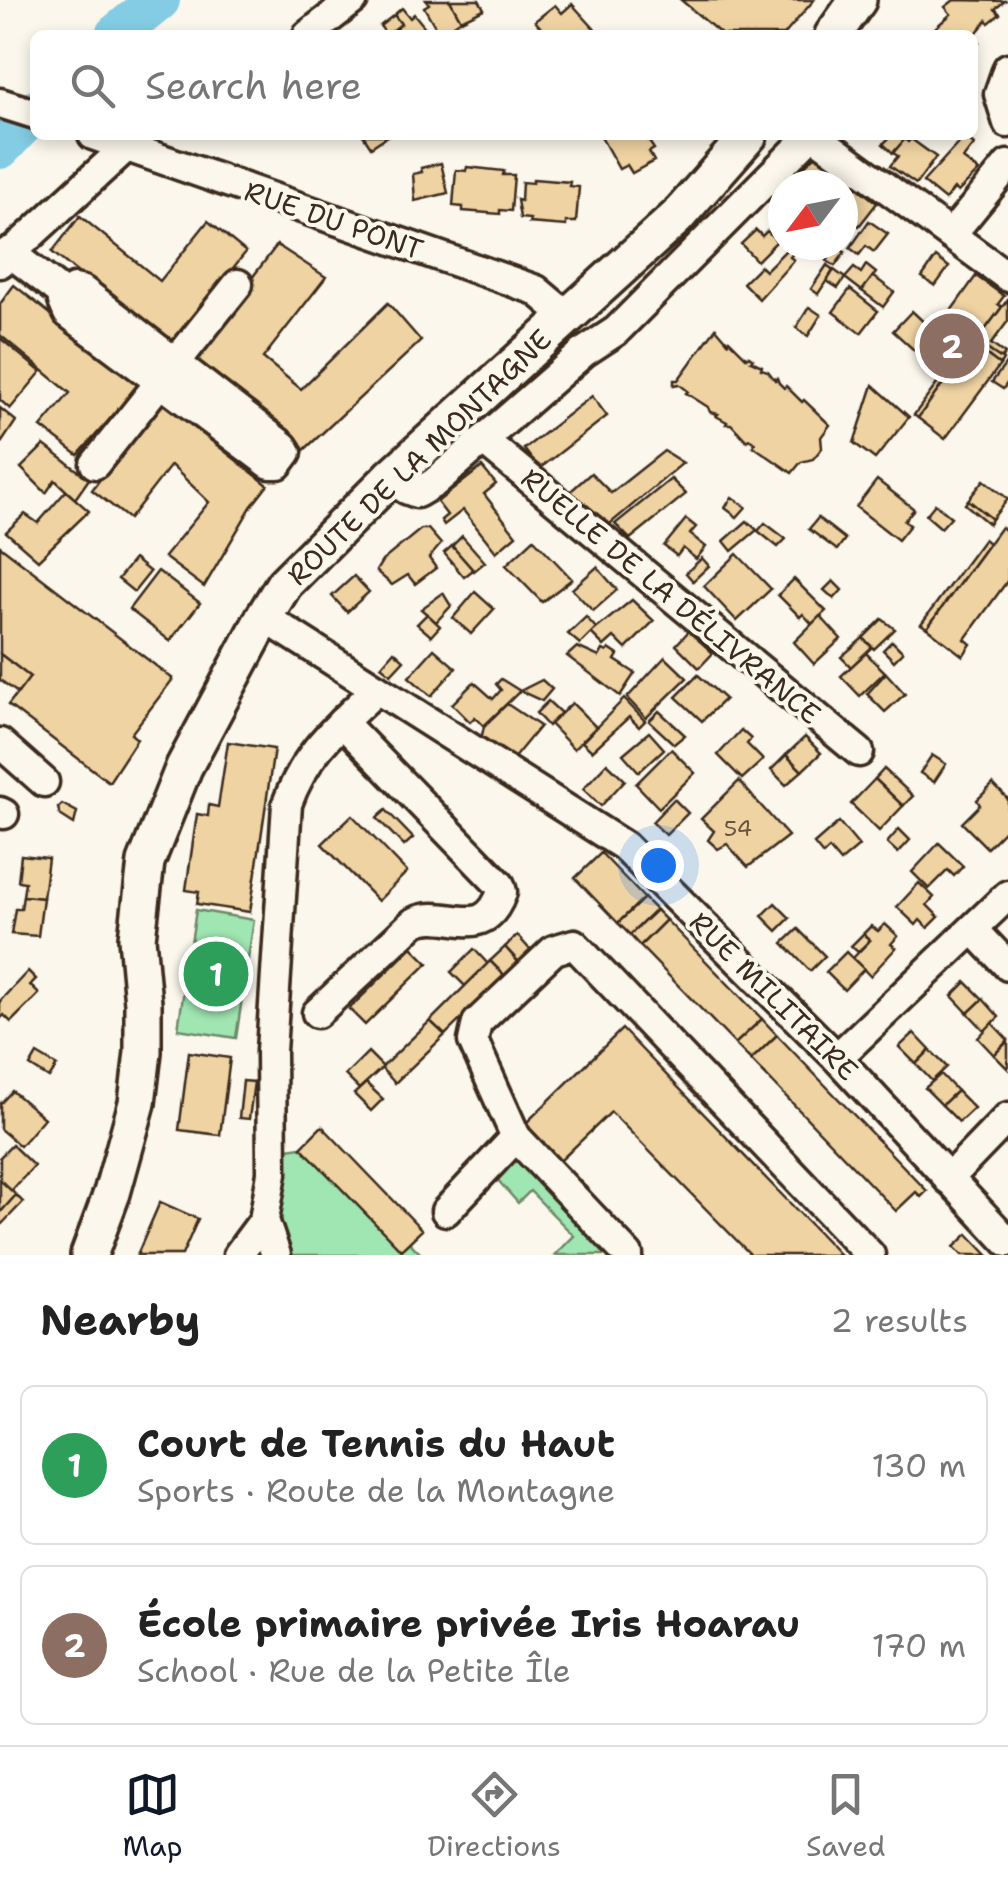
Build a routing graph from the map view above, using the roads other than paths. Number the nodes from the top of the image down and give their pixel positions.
1 (353, 0) edge
2 (858, 0) edge
3 (314, 30) edge
4 (837, 30) edge
5 (1008, 68) edge
6 (0, 103) edge
7 (30, 112) edge
8 (1008, 122) edge
9 (744, 140) edge
10 (808, 140) edge
11 (820, 140) edge
12 (132, 141) edge
13 (1008, 165) edge
14 (951, 235) junction
15 (5, 258) edge
16 (1008, 277) edge
17 (238, 284) dead end
18 (568, 316) junction
19 (168, 372) junction
20 (483, 440) junction
21 (95, 464) dead end
22 (391, 477) junction
23 (264, 617) junction
24 (377, 689) junction
25 (342, 722) junction
26 (0, 743) edge
27 (859, 752) dead end
28 (44, 782) dead end
29 (1008, 895) edge
30 (974, 929) junction
31 (1008, 966) edge
32 (317, 1013) dead end
33 (837, 1058) junction
34 (1008, 1117) edge
35 (516, 1137) junction
36 (948, 1179) junction
37 (446, 1210) dead end
38 (264, 1220) junction
39 (1008, 1242) edge
40 (89, 1250) edge
41 (238, 1255) edge
42 (276, 1255) edge
43 (628, 1255) edge
44 (870, 1255) edge

1 - 3 street
2 - 4 main road
5 - 8 street
6 - 7 street
9 - 18 main road, ROUTE DE LA MONTAGNE
10 - 20 street
11 - 14 street
12 - 15 street
12 - 18 street, RUE DU PONT
13 - 14 street
14 - 16 street
15 - 19 street
17 - 19 street
18 - 22 main road, ROUTE DE LA MONTAGNE
19 - 21 street
20 - 22 street
20 - 27 street, RUELLE DE LA DÉLIVRANCE
22 - 23 main road, ROUTE DE LA MONTAGNE
23 - 24 street, RUE MILITAIRE
23 - 40 main road, ROUTE DE LA MONTAGNE
24 - 25 street
24 - 33 street, RUE MILITAIRE
25 - 32 street
25 - 38 street
26 - 28 street
29 - 30 street
30 - 31 street
30 - 33 street
33 - 36 street, RUE MILITAIRE
34 - 36 street
35 - 37 street
35 - 43 street
35 - 44 street
36 - 39 street, RUE MILITAIRE
38 - 41 street
38 - 42 street

